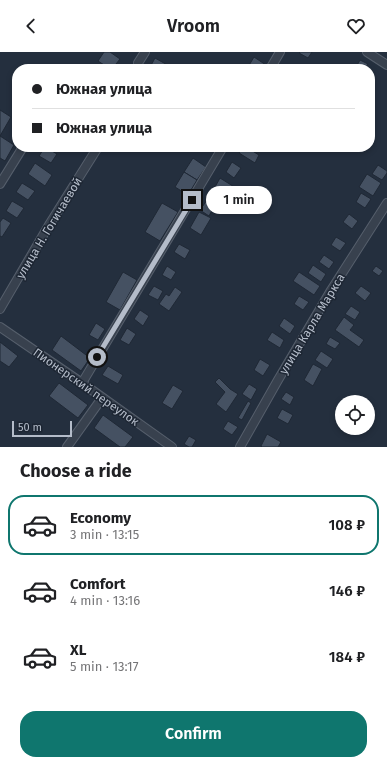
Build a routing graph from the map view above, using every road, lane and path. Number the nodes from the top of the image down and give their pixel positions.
1 (145, 52) edge
2 (280, 52) edge
3 (367, 52) edge
4 (138, 63) dead end
5 (273, 64) edge
6 (387, 65) edge
7 (20, 152) edge
8 (95, 152) edge
9 (220, 152) edge
10 (0, 184) edge
11 (387, 203) edge
12 (0, 309) edge
13 (0, 327) edge
14 (82, 383) junction
15 (102, 398) junction
16 (67, 447) edge
17 (172, 447) edge
18 (240, 447) edge

1 - 4 street
2 - 5 street
3 - 6 street
7 - 10 street
8 - 12 street, улица Н. Гогичаевой
9 - 14 street
11 - 18 street, улица Карла Маркса
13 - 14 street, Пионерский переулок
14 - 15 street, Пионерский переулок
15 - 16 street
15 - 17 street, Пионерский переулок

